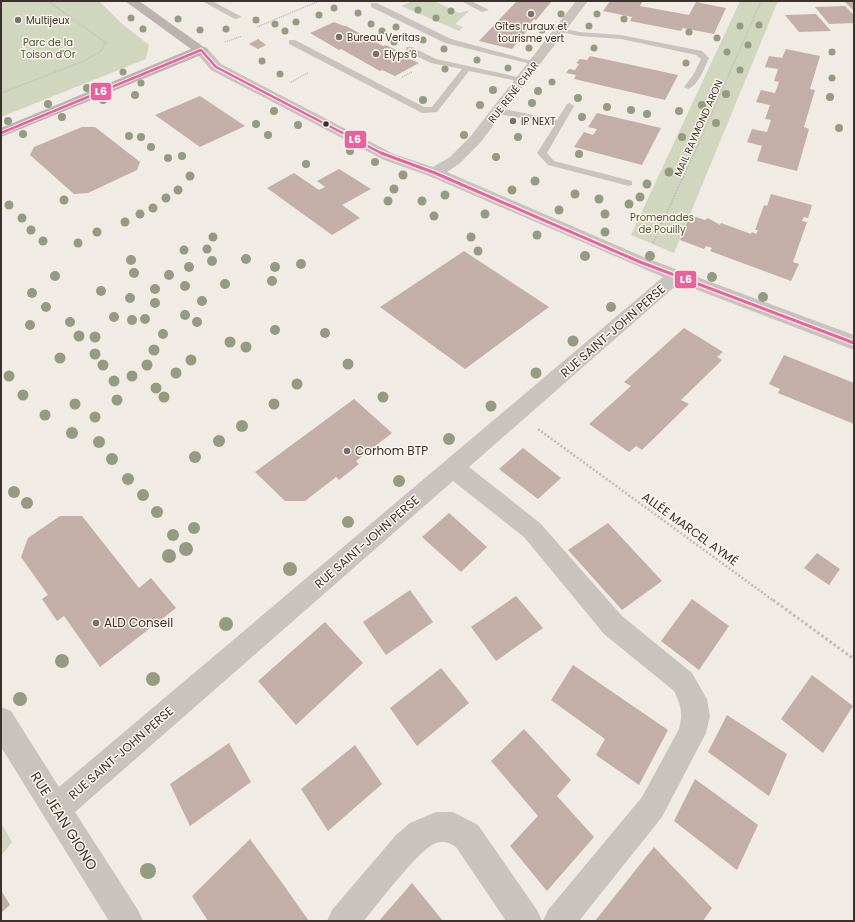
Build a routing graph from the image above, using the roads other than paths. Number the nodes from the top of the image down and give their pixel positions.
1 (131, 1) edge
2 (206, 1) edge
3 (465, 1) edge
4 (582, 1) edge
5 (374, 5) dead end
6 (485, 10) dead end
7 (238, 17) dead end
8 (560, 29) junction
9 (292, 42) dead end
10 (409, 49) dead end
11 (201, 50) junction
12 (535, 63) junction
13 (466, 68) junction
14 (522, 80) junction
15 (688, 87) dead end
16 (570, 106) dead end
17 (499, 111) junction
18 (560, 123) junction
19 (1, 133) edge
20 (435, 173) junction
21 (629, 183) dead end
22 (677, 275) junction
23 (854, 341) edge
24 (453, 468) junction
25 (1, 721) edge
26 (57, 808) junction
27 (127, 921) edge
28 (343, 921) edge
29 (526, 921) edge
30 (559, 921) edge

1 - 11 street
2 - 7 lane
3 - 6 lane
4 - 8 street, RUE RENÉ CHAR
5 - 12 lane
8 - 12 street, RUE RENÉ CHAR
8 - 15 lane
9 - 13 lane
10 - 13 lane
11 - 19 street
11 - 20 street
11 - 20 street
12 - 14 street, RUE RENÉ CHAR
13 - 14 lane
14 - 17 street, RUE RENÉ CHAR
16 - 18 lane
17 - 18 lane
17 - 20 street, RUE RENÉ CHAR
18 - 21 lane
20 - 22 street
22 - 23 street
22 - 24 street, RUE SAINT-JOHN PERSE
24 - 26 street, RUE SAINT-JOHN PERSE
24 - 30 street
25 - 26 street, RUE JEAN GIONO
26 - 27 street, RUE JEAN GIONO
28 - 29 street

